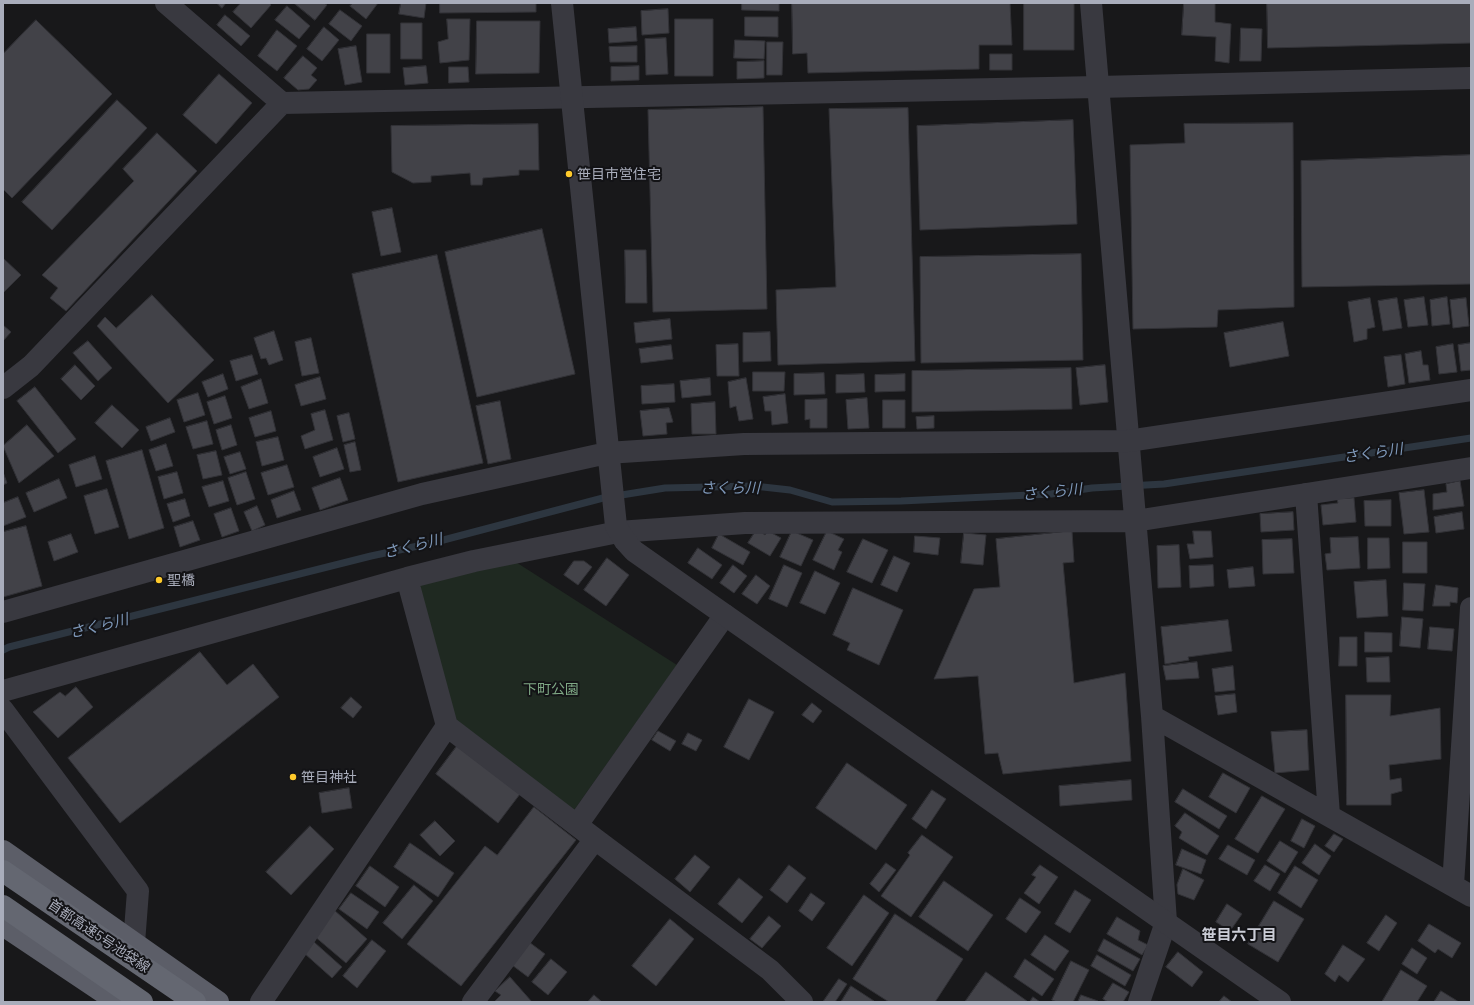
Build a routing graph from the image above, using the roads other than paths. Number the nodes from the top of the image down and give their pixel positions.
1 (166, 3) edge
2 (562, 3) edge
3 (1091, 3) edge
4 (1471, 78) edge
5 (1098, 87) junction
6 (572, 96) junction
7 (282, 102) junction
8 (3, 388) edge
9 (1471, 390) edge
10 (1128, 441) junction
11 (609, 462) junction
12 (1471, 468) edge
13 (1306, 494) junction
14 (1134, 511) junction
15 (617, 529) junction
16 (406, 578) junction
17 (1471, 608) edge
18 (3, 612) edge
19 (725, 615) junction
20 (3, 691) edge
21 (3, 710) edge
22 (1152, 716) junction
23 (447, 726) junction
24 (1329, 815) junction
25 (577, 825) junction
26 (594, 839) junction
27 (3, 851) edge
28 (3, 871) edge
29 (1462, 891) edge
30 (3, 906) edge
31 (1166, 922) junction
32 (3, 925) edge
33 (134, 943) junction
34 (51, 957) junction
35 (107, 1002) edge
36 (118, 1002) edge
37 (142, 1002) edge
38 (195, 1002) edge
39 (218, 1002) edge
40 (261, 1002) edge
41 (473, 1002) edge
42 (802, 1002) edge
43 (1139, 1002) edge
44 (1280, 1002) edge

1 - 7 street
2 - 6 street
3 - 5 street
4 - 5 street
5 - 6 street
5 - 10 street
6 - 7 street
6 - 11 street
7 - 8 street
9 - 10 street
10 - 11 street
10 - 14 street
11 - 15 street
11 - 18 street
12 - 13 street
13 - 14 street
13 - 24 street
14 - 15 street
14 - 22 street
15 - 16 street
15 - 19 street
16 - 20 street
16 - 23 street
17 - 29 street
19 - 25 street
19 - 31 street
21 - 33 street
22 - 24 street
22 - 31 street
23 - 25 street
23 - 40 street
24 - 29 street
25 - 26 street
26 - 41 street
26 - 42 street
27 - 33 highway
28 - 38 highway, 首都高速5号池袋線
30 - 37 highway, 首都高速5号池袋線
31 - 43 street
31 - 44 street
32 - 34 highway
33 - 39 highway
34 - 35 highway
34 - 36 highway

